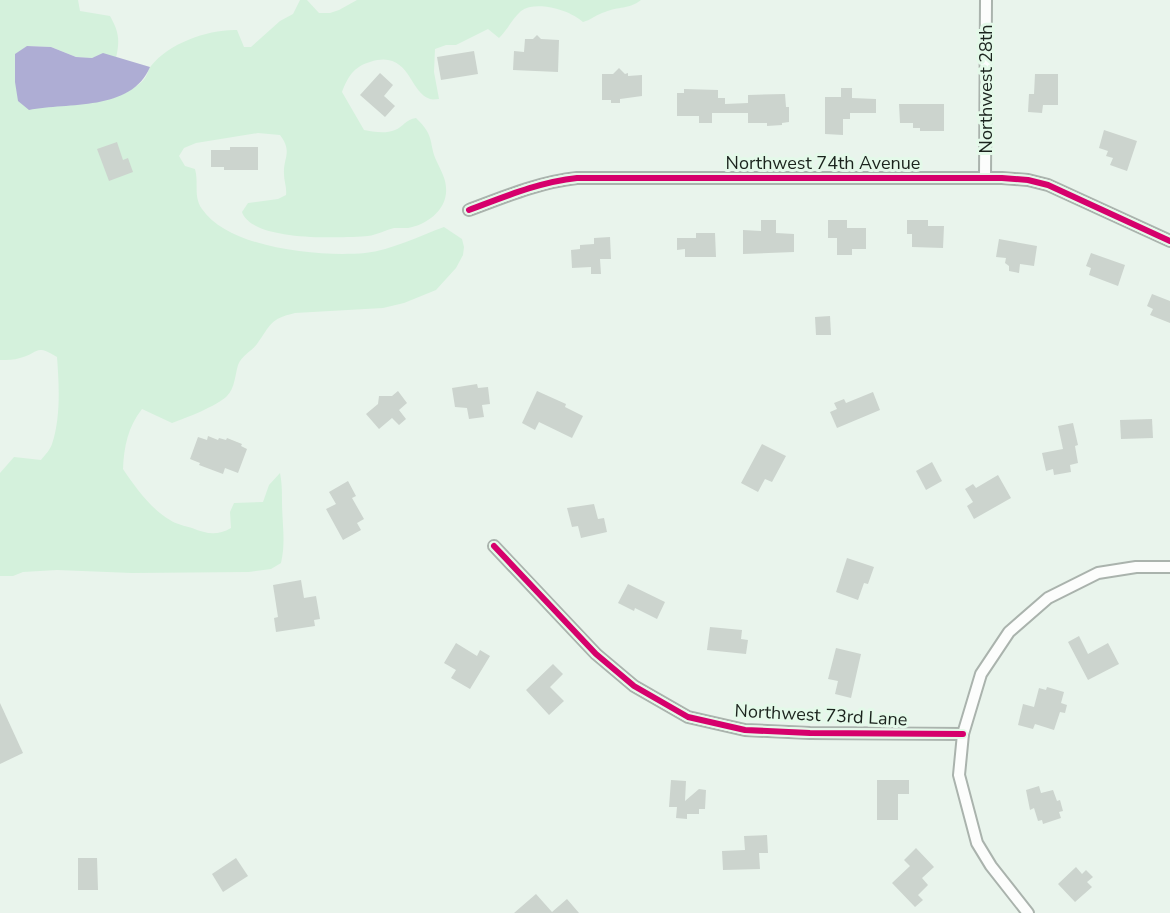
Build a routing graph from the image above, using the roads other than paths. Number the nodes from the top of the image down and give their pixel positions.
1 (986, 0) edge
2 (985, 178) junction
3 (469, 210) dead end
4 (1170, 241) edge
5 (494, 546) dead end
6 (1170, 567) edge
7 (963, 734) junction
8 (1028, 913) edge

1 - 2 street, Northwest 28th
2 - 3 street, Northwest 74th Avenue
2 - 4 street, Northwest 74th Avenue
5 - 7 street, Northwest 73rd Lane
6 - 7 street
7 - 8 street

